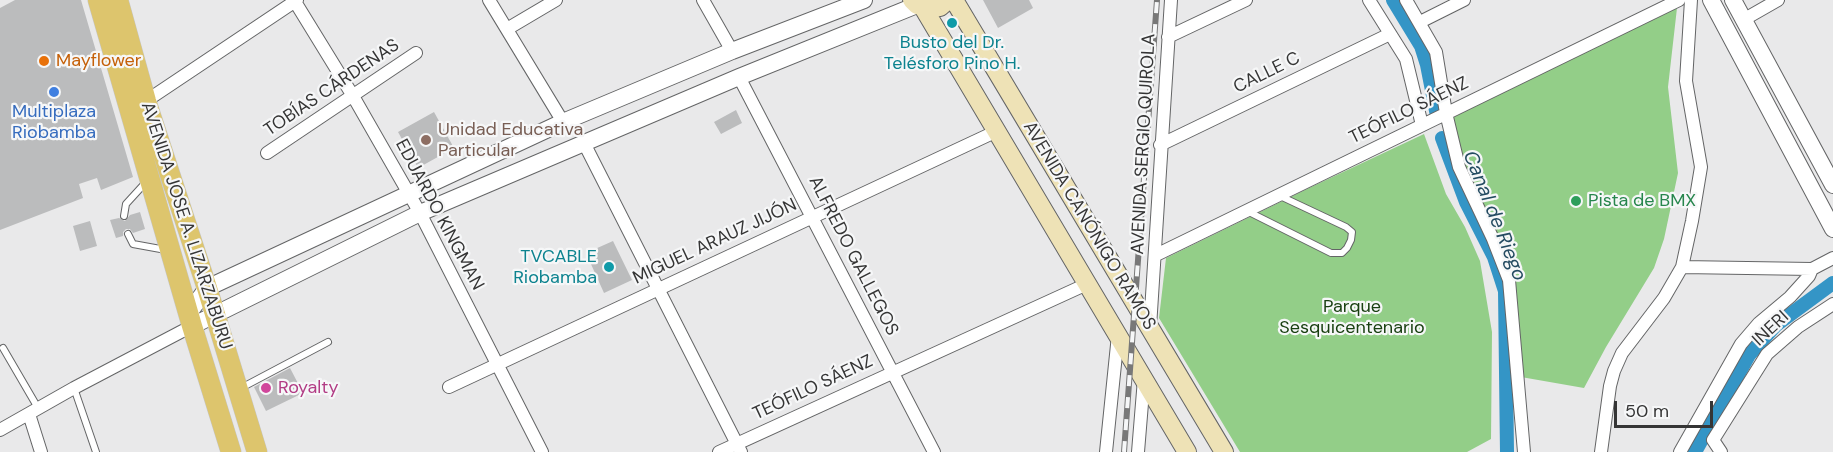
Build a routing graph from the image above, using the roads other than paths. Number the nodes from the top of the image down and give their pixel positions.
1 (98, 0) edge
2 (118, 0) edge
3 (295, 0) edge
4 (489, 0) edge
5 (556, 0) edge
6 (703, 0) edge
7 (864, 0) edge
8 (948, 0) edge
9 (954, 0) edge
10 (1171, 0) edge
11 (1246, 0) edge
12 (1369, 0) edge
13 (1406, 0) edge
14 (1464, 0) edge
15 (1679, 0) edge
16 (1691, 0) edge
17 (1712, 0) edge
18 (1732, 0) edge
19 (1744, 0) edge
20 (1778, 0) edge
21 (918, 5) edge
22 (1743, 20) junction
23 (1420, 22) junction
24 (507, 28) junction
25 (1390, 34) junction
26 (1168, 37) junction
27 (732, 51) junction
28 (416, 53) dead end
29 (739, 77) junction
30 (353, 96) junction
31 (146, 101) junction
32 (1446, 113) junction
33 (563, 122) junction
34 (1422, 125) junction
35 (997, 131) junction
36 (584, 143) junction
37 (1160, 145) junction
38 (267, 153) dead end
39 (149, 178) junction
40 (1833, 185) edge
41 (409, 194) junction
42 (1278, 195) junction
43 (1246, 211) junction
44 (420, 213) junction
45 (124, 216) dead end
46 (812, 216) junction
47 (1833, 229) edge
48 (128, 234) dead end
49 (171, 251) junction
50 (1156, 255) junction
51 (1833, 258) edge
52 (1682, 267) junction
53 (1812, 269) junction
54 (1087, 284) junction
55 (207, 288) junction
56 (658, 288) junction
57 (1833, 303) edge
58 (214, 315) junction
59 (190, 320) junction
60 (1150, 327) junction
61 (1118, 334) junction
62 (328, 342) dead end
63 (3, 348) dead end
64 (1170, 360) junction
65 (496, 364) junction
66 (892, 372) junction
67 (1144, 378) junction
68 (449, 387) dead end
69 (74, 388) junction
70 (237, 390) junction
71 (33, 411) junction
72 (0, 430) edge
73 (1713, 440) junction
74 (739, 448) edge
75 (40, 452) edge
76 (96, 452) edge
77 (231, 452) edge
78 (257, 452) edge
79 (542, 452) edge
80 (719, 452) edge
81 (934, 452) edge
82 (1106, 452) edge
83 (1138, 452) edge
84 (1187, 452) edge
85 (1224, 452) edge
86 (1524, 452) edge
87 (1601, 452) edge
88 (1680, 452) edge
89 (1707, 452) edge
90 (1721, 452) edge

1 - 39 main road, AVENIDA JOSE A. LIZARZABURU
2 - 31 main road, AVENIDA JOSE A. LIZARZABURU
3 - 30 street, EDUARDO KINGMAN
3 - 31 street
4 - 24 street
5 - 24 street
6 - 27 street
7 - 27 street
8 - 21 main road
9 - 60 main road, AVENIDA CANÓNIGO RAMOS
10 - 26 street, AVENIDA SERGIO QUIROLA
11 - 26 street
12 - 25 street
13 - 23 street
14 - 23 street
15 - 32 street, TEÓFILO SÁENZ
16 - 52 street
17 - 47 street
18 - 22 street
19 - 22 street
20 - 22 street
21 - 29 street
21 - 35 main road, AVENIDA CANÓNIGO RAMOS
22 - 40 street
23 - 32 street
24 - 33 street
25 - 34 street
25 - 37 street, CALLE C
26 - 37 street, AVENIDA SERGIO QUIROLA
27 - 33 street
28 - 30 street, TOBÍAS CÁRDENAS
29 - 36 street
29 - 46 street, ALFREDO GALLEGOS
30 - 38 street, TOBÍAS CÁRDENAS
30 - 41 street, EDUARDO KINGMAN
31 - 55 main road, AVENIDA JOSE A. LIZARZABURU
32 - 34 street, TEÓFILO SÁENZ
32 - 86 street
33 - 41 street
34 - 42 street, TEÓFILO SÁENZ
35 - 46 street, MIGUEL ARAUZ JIJÓN
35 - 54 main road, AVENIDA CANÓNIGO RAMOS
36 - 44 street
36 - 56 street
37 - 50 street, AVENIDA SERGIO QUIROLA
39 - 45 lane
39 - 49 main road, AVENIDA JOSE A. LIZARZABURU
41 - 44 street, EDUARDO KINGMAN
41 - 55 street
42 - 43 street, TEÓFILO SÁENZ
42 - 43 lane
43 - 50 street, TEÓFILO SÁENZ
44 - 58 street
44 - 65 street, EDUARDO KINGMAN
46 - 56 street, MIGUEL ARAUZ JIJÓN
46 - 66 street, ALFREDO GALLEGOS
48 - 49 lane
49 - 59 main road, AVENIDA JOSE A. LIZARZABURU
50 - 60 street, AVENIDA SERGIO QUIROLA
51 - 53 street
52 - 53 street
52 - 87 street
53 - 88 street
54 - 61 main road, AVENIDA CANÓNIGO RAMOS
54 - 66 street, TEÓFILO SÁENZ
55 - 58 main road, AVENIDA JOSE A. LIZARZABURU
55 - 59 street
56 - 65 street, MIGUEL ARAUZ JIJÓN
56 - 74 street
57 - 73 street, INERI
58 - 59 street
58 - 70 main road, AVENIDA JOSE A. LIZARZABURU
59 - 69 street
59 - 77 main road, AVENIDA JOSE A. LIZARZABURU
60 - 64 main road, AVENIDA CANÓNIGO RAMOS
61 - 67 main road, AVENIDA CANÓNIGO RAMOS
61 - 82 street
62 - 70 lane
63 - 71 lane
64 - 67 main road
64 - 85 main road, AVENIDA CANÓNIGO RAMOS
65 - 68 street, MIGUEL ARAUZ JIJÓN
65 - 79 street, EDUARDO KINGMAN
66 - 74 street, TEÓFILO SÁENZ
66 - 81 street, ALFREDO GALLEGOS
67 - 83 street
67 - 84 main road, AVENIDA CANÓNIGO RAMOS
69 - 71 street
69 - 76 lane
70 - 78 main road, AVENIDA JOSE A. LIZARZABURU
71 - 72 street
71 - 75 street
73 - 89 street, INERI
73 - 90 street
74 - 80 street, TEÓFILO SÁENZ

